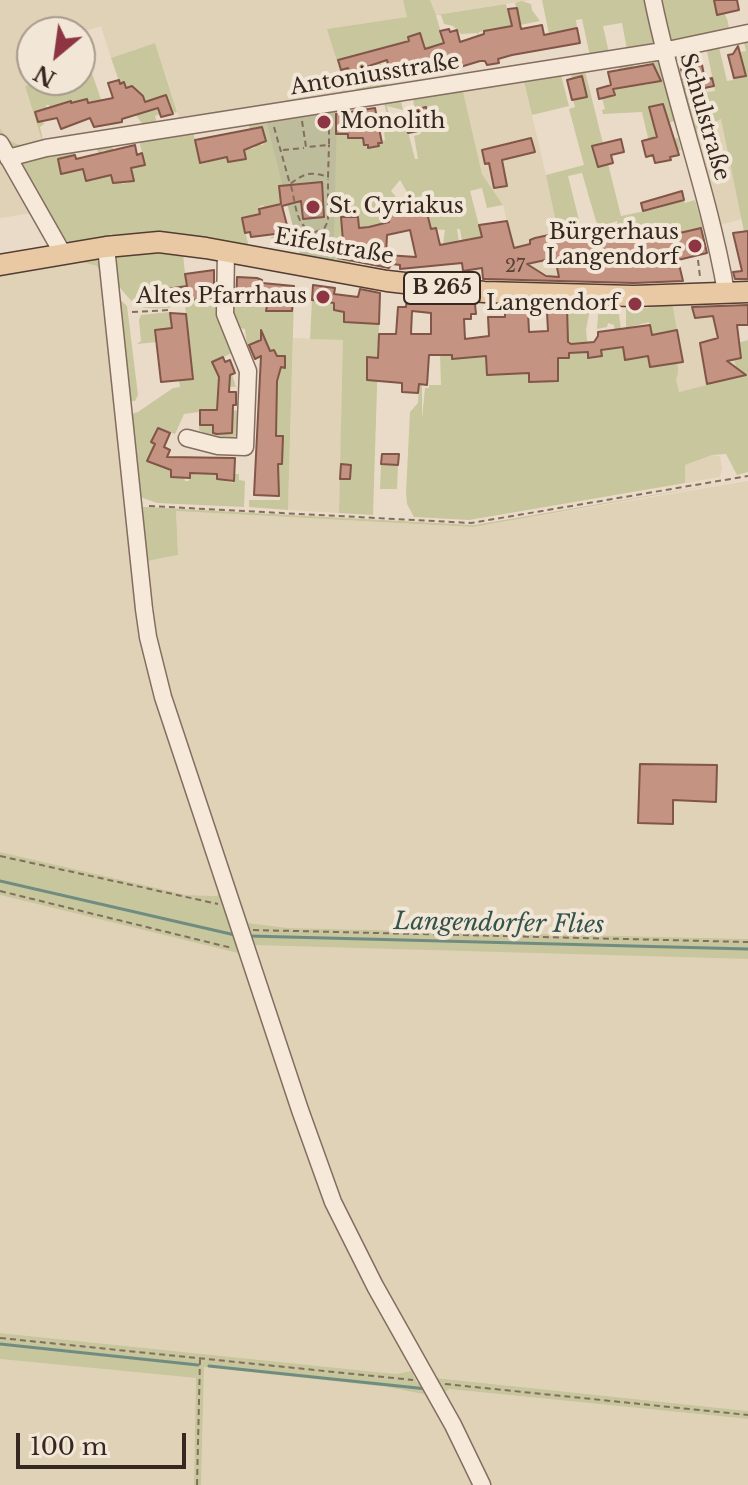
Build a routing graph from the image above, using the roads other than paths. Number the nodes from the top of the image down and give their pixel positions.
1 (653, 0) edge
2 (748, 33) edge
3 (663, 51) junction
4 (4, 150) edge
5 (106, 247) junction
6 (226, 251) junction
7 (63, 254) junction
8 (0, 265) edge
9 (726, 292) junction
10 (748, 292) edge
11 (187, 438) dead end
12 (482, 1485) edge

1 - 3 street, Schulstraße
2 - 3 street, Antoniusstraße
3 - 4 street, Antoniusstraße
3 - 9 street, Schulstraße
4 - 7 street
5 - 6 main road, Eifelstraße / B 265
5 - 7 main road, B 265
5 - 12 street
6 - 9 main road, Eifelstraße / B 265
6 - 11 street
7 - 8 main road, B 265
9 - 10 main road, Eifelstraße / B 265

